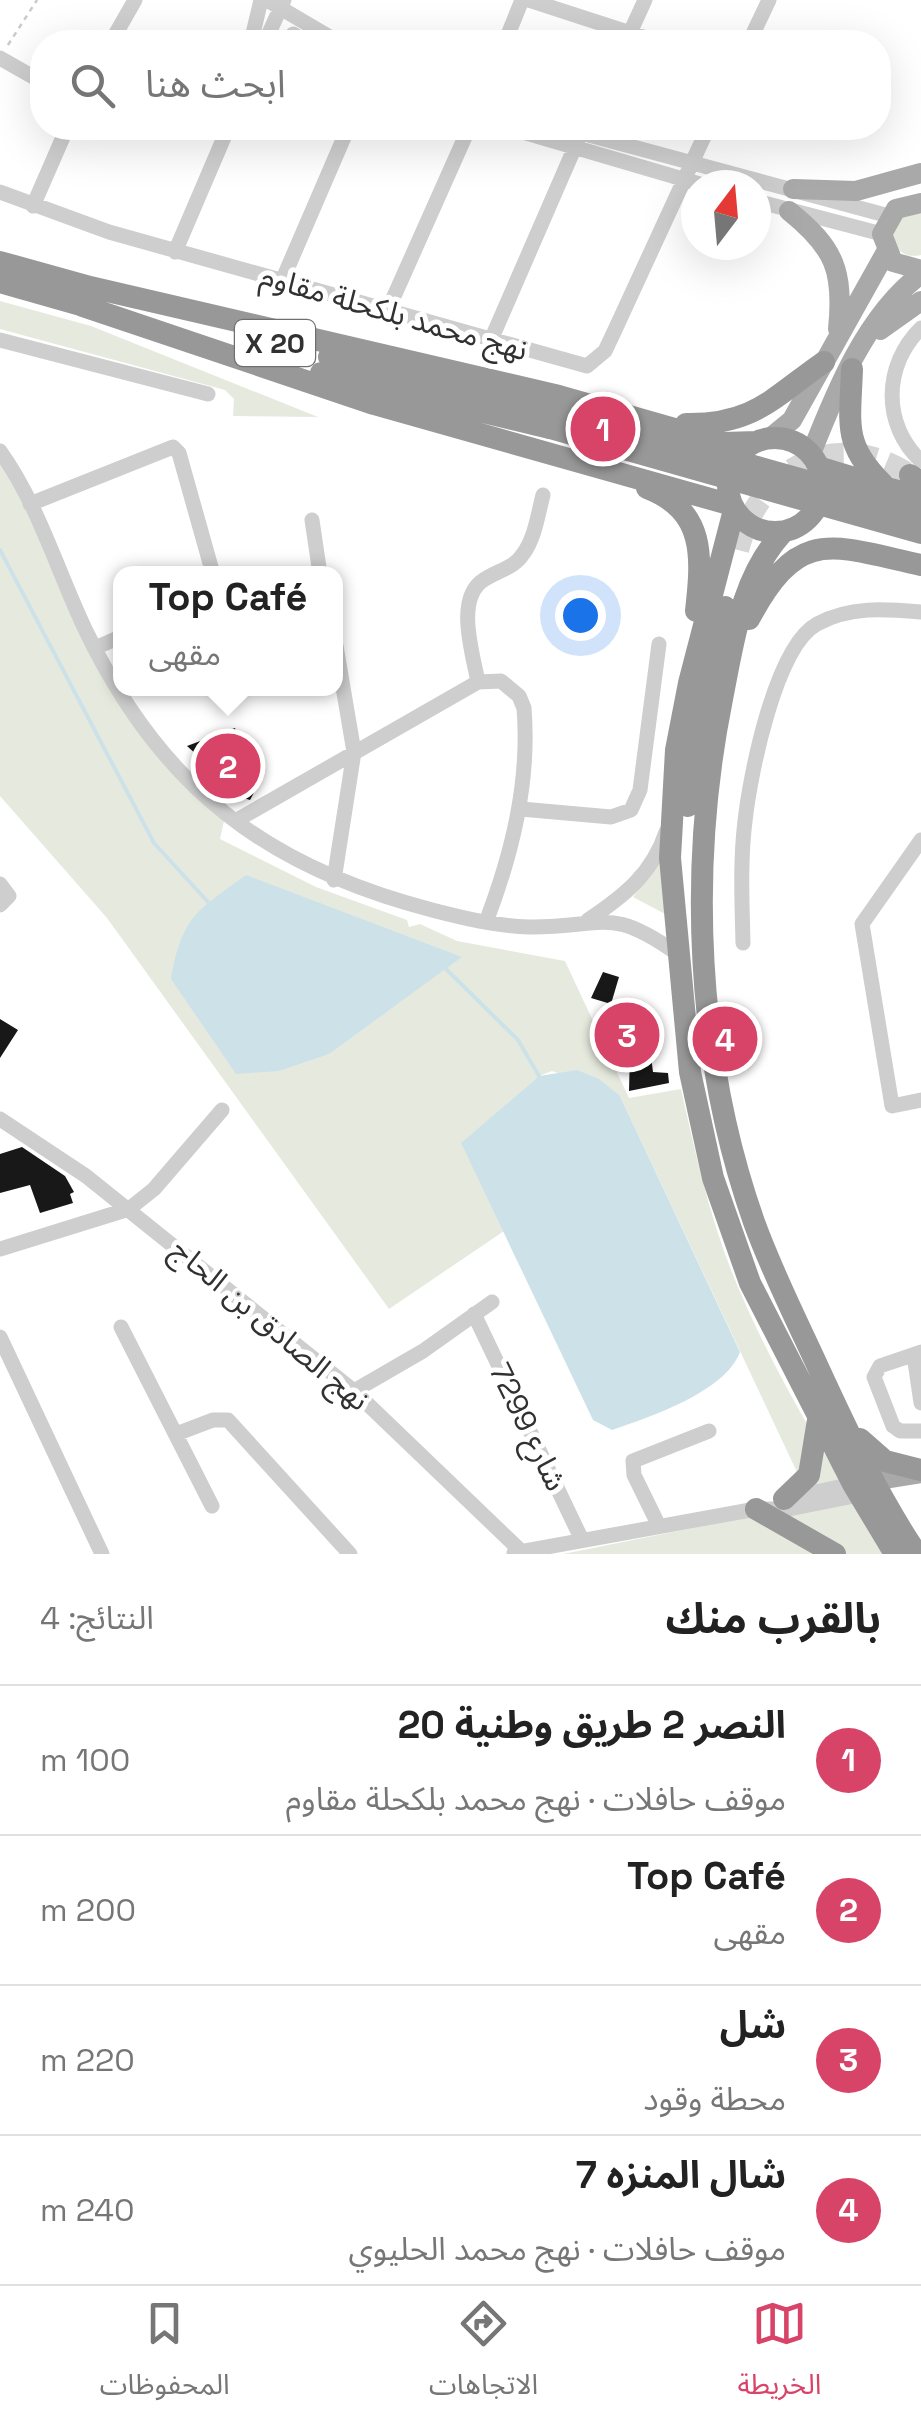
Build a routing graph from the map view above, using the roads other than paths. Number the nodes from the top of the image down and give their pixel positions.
1 (134, 0) edge
2 (526, 0) edge
3 (645, 0) edge
4 (769, 0) edge
5 (273, 1) edge
6 (118, 30) edge
7 (258, 30) edge
8 (267, 30) edge
9 (319, 30) edge
10 (510, 30) edge
11 (614, 30) edge
12 (631, 30) edge
13 (754, 30) edge
14 (0, 58) edge
15 (30, 75) edge
16 (62, 140) edge
17 (223, 140) edge
18 (343, 140) edge
19 (464, 140) edge
20 (577, 140) joint
21 (702, 140) edge
22 (687, 170) edge
23 (681, 171) edge
24 (921, 173) edge
25 (681, 183) edge
26 (0, 192) edge
27 (771, 195) edge
28 (791, 200) junction
29 (771, 201) edge
30 (921, 203) edge
31 (33, 206) junction
32 (885, 234) junction
33 (175, 252) junction
34 (0, 262) edge
35 (921, 272) edge
36 (282, 281) junction
37 (0, 282) edge
38 (86, 296) junction
39 (921, 301) edge
40 (387, 312) junction
41 (921, 328) edge
42 (837, 337) junction
43 (0, 340) edge
44 (491, 340) junction
45 (867, 340) junction
46 (824, 362) junction
47 (852, 369) junction
48 (208, 394) dead end
49 (552, 419) junction
50 (646, 420) junction
51 (763, 440) junction
52 (0, 451) edge
53 (550, 454) junction
54 (814, 461) junction
55 (917, 473) edge
56 (888, 488) junction
57 (542, 495) dead end
58 (921, 498) edge
59 (30, 504) junction
60 (733, 508) junction
61 (921, 514) edge
62 (312, 520) dead end
63 (788, 530) junction
64 (921, 533) edge
65 (738, 550) tunnel mouth
66 (921, 561) edge
67 (211, 566) edge
68 (319, 566) edge
69 (921, 612) edge
70 (113, 639) edge
71 (658, 644) dead end
72 (95, 648) junction
73 (113, 677) edge
74 (478, 682) junction
75 (688, 683) junction
76 (343, 687) edge
77 (723, 693) junction
78 (125, 696) edge
79 (354, 752) junction
80 (674, 785) junction
81 (520, 809) junction
82 (237, 820) junction
83 (921, 840) edge
84 (334, 880) junction
85 (588, 920) junction
86 (486, 922) junction
87 (679, 924) junction
88 (743, 943) dead end
89 (679, 955) junction
90 (921, 1100) edge
91 (222, 1110) dead end
92 (0, 1119) edge
93 (129, 1209) junction
94 (0, 1249) edge
95 (492, 1302) dead end
96 (474, 1314) junction
97 (122, 1327) dead end
98 (0, 1337) edge
99 (917, 1354) edge
100 (920, 1384) edge
101 (354, 1392) junction
102 (921, 1404) edge
103 (828, 1414) junction
104 (709, 1431) dead end
105 (921, 1431) edge
106 (176, 1434) junction
107 (921, 1472) edge
108 (921, 1485) edge
109 (867, 1488) junction
110 (770, 1505) junction
111 (212, 1506) dead end
112 (660, 1526) junction
113 (582, 1540) junction
114 (519, 1553) edge
115 (102, 1554) edge
116 (350, 1554) edge
117 (835, 1554) edge
118 (896, 1554) edge
119 (917, 1554) edge

1 - 6 street
2 - 10 street
2 - 11 street
3 - 12 street
4 - 13 street
5 - 7 street
5 - 8 street
5 - 9 street
14 - 15 street
16 - 31 street
17 - 33 street
18 - 36 street
19 - 40 street
20 - 23 street
20 - 44 street
21 - 22 street, نهج محمد بلكحلة مقاوم
24 - 28 main road
25 - 44 street, نهج محمد بلكحلة مقاوم
26 - 31 street, نهج محمد بلكحلة مقاوم
27 - 28 street
28 - 29 street
28 - 32 street
28 - 42 main road
30 - 32 main road
31 - 33 street, نهج محمد بلكحلة مقاوم
32 - 35 main road
32 - 42 main road
33 - 36 street, نهج محمد بلكحلة مقاوم
34 - 38 highway, X 20
35 - 45 main road
36 - 40 street, نهج محمد بلكحلة مقاوم
37 - 38 highway, X 20
38 - 49 highway, X 20
38 - 50 highway
38 - 53 highway
39 - 45 main road
40 - 44 street, نهج محمد بلكحلة مقاوم
41 - 55 street
42 - 46 main road
43 - 48 street
45 - 47 main road
46 - 50 highway
46 - 51 main road
47 - 54 main road
47 - 56 highway
49 - 61 highway, X 20, bridge
49 - 64 highway, X 20, bridge
50 - 51 highway
51 - 54 highway
51 - 60 highway
52 - 59 street
53 - 60 highway
53 - 75 highway
54 - 56 highway
54 - 63 highway
56 - 58 highway
57 - 74 street
59 - 67 street
59 - 72 street
60 - 63 highway
60 - 75 highway
62 - 68 street
63 - 66 highway
63 - 77 highway
65 - 87 highway
66 - 77 highway
69 - 88 street
70 - 72 street
71 - 81 street
72 - 73 street
74 - 79 street
74 - 81 street
75 - 80 highway
76 - 79 street
77 - 103 highway
78 - 82 street
79 - 82 street
79 - 84 street
80 - 85 street
80 - 87 highway
81 - 86 street
82 - 84 street
83 - 90 street
84 - 86 street
85 - 86 street
85 - 89 street
87 - 89 highway
89 - 103 highway
91 - 93 street
92 - 93 street, نهج الصادق بن الحاج
93 - 94 street
93 - 101 street, نهج الصادق بن الحاج
95 - 96 street
96 - 101 street
96 - 113 street, شارع 7299
97 - 106 street
98 - 115 street
99 - 100 street
99 - 105 street
100 - 102 street
101 - 114 street, نهج الصادق بن الحاج
103 - 107 highway
103 - 109 highway
103 - 110 highway
104 - 112 street
106 - 111 street
106 - 116 street
107 - 109 main road
108 - 109 main road
109 - 110 street
109 - 118 highway
109 - 119 highway
110 - 112 street
110 - 117 highway
112 - 113 street
113 - 114 street

